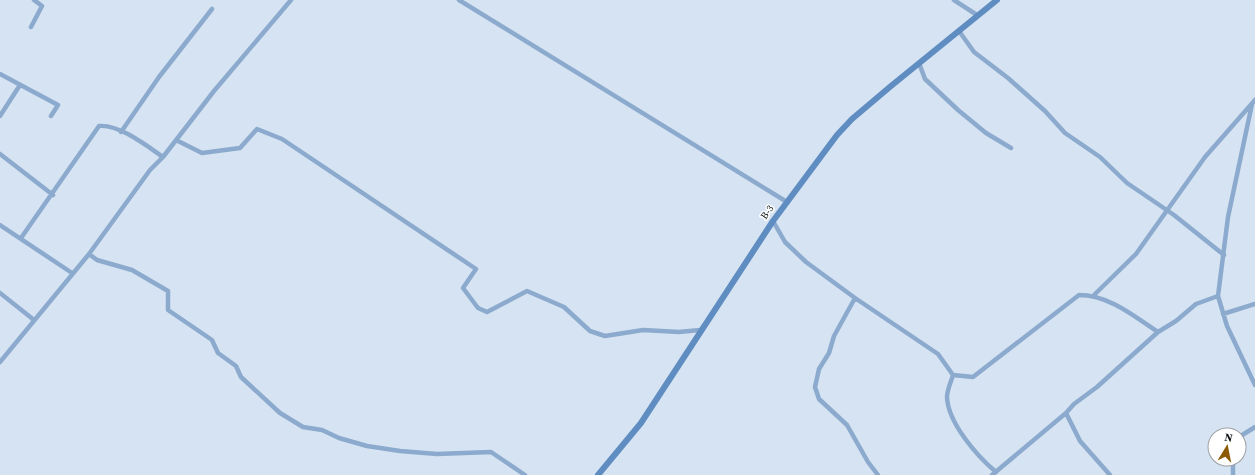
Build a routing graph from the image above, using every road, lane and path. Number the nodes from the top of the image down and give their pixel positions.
1 (34, 0) edge
2 (291, 0) edge
3 (459, 0) edge
4 (954, 0) edge
5 (997, 0) edge
6 (212, 9) dead end
7 (978, 15) junction
8 (31, 27) dead end
9 (959, 30) junction
10 (919, 63) junction
11 (0, 74) edge
12 (20, 85) junction
13 (1253, 102) edge
14 (1255, 108) edge
15 (0, 116) edge
16 (51, 116) dead end
17 (121, 132) junction
18 (176, 140) junction
19 (1011, 148) dead end
20 (0, 154) edge
21 (163, 157) junction
22 (53, 195) junction
23 (787, 202) junction
24 (1167, 211) junction
25 (773, 221) junction
26 (0, 225) edge
27 (21, 238) junction
28 (89, 254) junction
29 (1224, 255) junction
30 (72, 273) junction
31 (0, 293) edge
32 (1094, 295) junction
33 (1218, 296) junction
34 (855, 298) junction
35 (1255, 304) edge
36 (1223, 314) junction
37 (34, 320) junction
38 (700, 330) junction
39 (1158, 332) junction
40 (0, 362) edge
41 (953, 376) junction
42 (1255, 385) edge
43 (1066, 413) junction
44 (994, 474) edge
45 (525, 475) edge
46 (598, 475) edge
47 (878, 475) edge
48 (1110, 475) edge

1 - 8 street
2 - 18 street
3 - 23 street
4 - 7 street
5 - 7 main road, B-3
6 - 17 street
7 - 9 main road, B-3
9 - 10 main road, B-3
9 - 24 street
10 - 19 street
10 - 23 main road, B-3
11 - 12 street
12 - 15 street
12 - 16 street
13 - 14 street
13 - 24 street
13 - 29 street
17 - 21 street
17 - 22 street
18 - 21 street
18 - 38 street
20 - 22 street
21 - 28 street
22 - 27 street
23 - 25 main road, B-3
24 - 29 street
24 - 32 street
25 - 34 street
25 - 38 main road, B-3
26 - 27 street
27 - 30 street
28 - 30 street
28 - 45 street
29 - 33 street
30 - 37 street
31 - 37 street
32 - 39 street
32 - 41 street
33 - 36 street
33 - 39 street
34 - 41 street
34 - 47 street
35 - 36 street
36 - 42 street
37 - 40 street
38 - 46 main road, B-3
39 - 43 street
41 - 44 street
43 - 44 street
43 - 48 street

